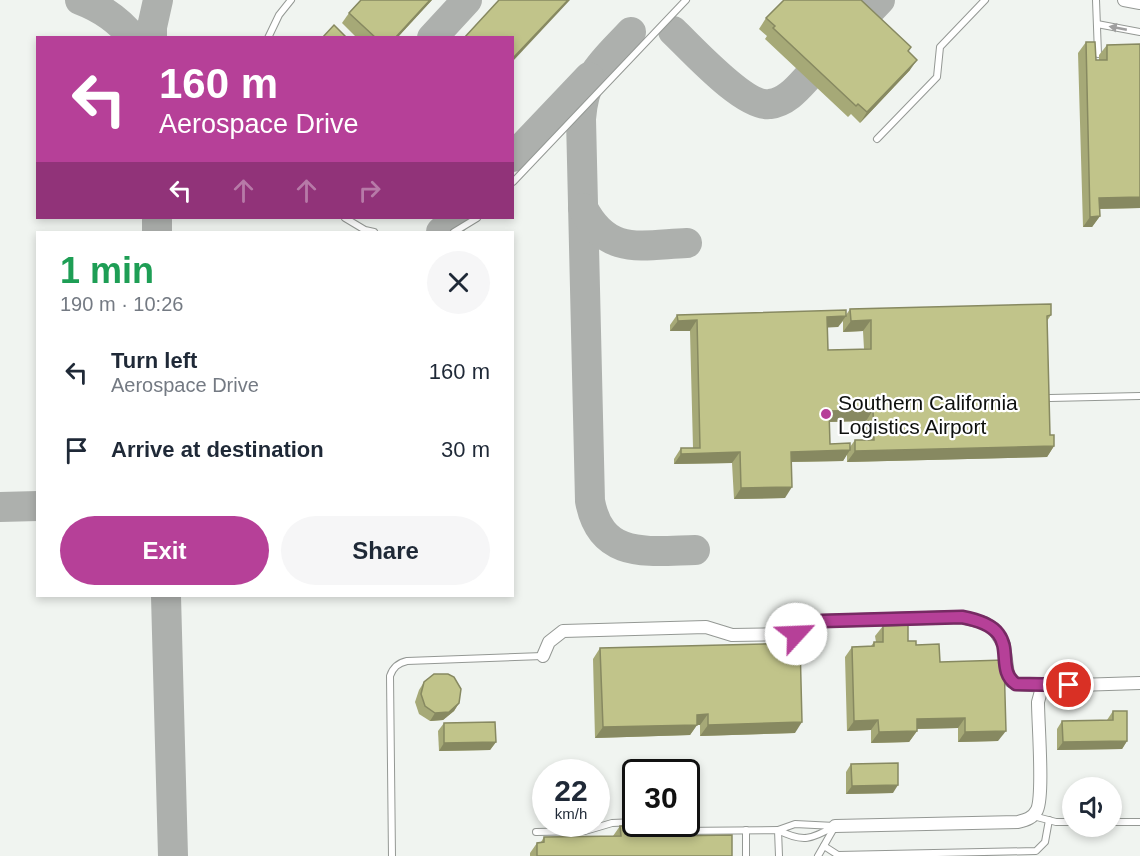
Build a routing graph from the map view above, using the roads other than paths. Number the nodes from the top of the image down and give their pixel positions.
1 (291, 0) edge
2 (686, 0) edge
3 (985, 0) edge
4 (1096, 0) edge
5 (1124, 0) edge
6 (1140, 3) edge
7 (1097, 24) junction
8 (1140, 32) edge
9 (269, 36) edge
10 (1098, 54) edge
11 (877, 139) dead end
12 (514, 181) edge
13 (347, 219) edge
14 (475, 219) edge
15 (370, 231) edge
16 (456, 231) edge
17 (1140, 396) edge
18 (1050, 398) edge
19 (543, 656) joint
20 (1140, 683) edge
21 (1046, 686) junction
22 (1033, 816) junction
23 (1049, 820) junction
24 (1062, 821) edge
25 (1122, 822) edge
26 (1140, 822) edge
27 (835, 826) junction
28 (746, 830) junction
29 (778, 830) junction
30 (700, 831) edge
31 (824, 846) junction
32 (392, 856) edge
33 (746, 856) edge
34 (779, 856) edge
35 (818, 856) edge

1 - 9 lane
2 - 12 lane
3 - 11 lane
4 - 7 lane
5 - 6 street
8 -> 7 lane
7 - 10 lane
13 - 15 lane
14 - 16 lane
17 - 18 lane
19 - 21 street
19 - 32 lane
20 - 21 street
21 - 22 street
22 - 23 lane
22 - 27 street
23 - 24 lane
23 - 31 lane
25 - 26 lane
27 - 29 lane
27 - 29 lane
27 - 31 lane
28 - 29 lane
28 - 30 lane
28 - 33 lane
29 - 34 lane
31 - 35 lane

